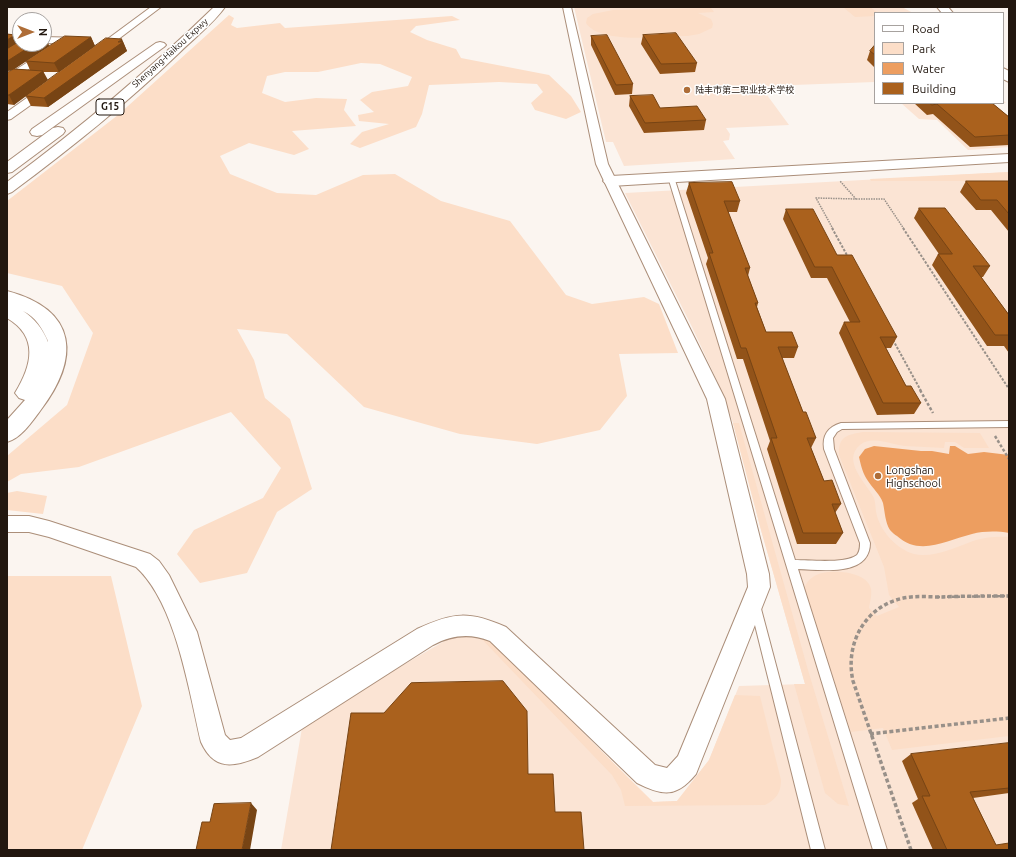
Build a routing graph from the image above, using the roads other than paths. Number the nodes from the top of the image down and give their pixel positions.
1 (157, 7) edge
2 (220, 7) edge
3 (567, 7) edge
4 (207, 13) edge
5 (52, 40) edge
6 (66, 41) junction
7 (108, 43) junction
8 (160, 45) junction
9 (85, 60) edge
10 (12, 74) edge
11 (31, 75) edge
12 (7, 80) edge
13 (56, 82) edge
14 (8, 115) edge
15 (26, 139) dead end
16 (1009, 158) edge
17 (7, 168) edge
18 (671, 177) junction
19 (611, 181) junction
20 (7, 189) edge
21 (7, 297) edge
22 (7, 310) edge
23 (7, 416) edge
24 (1009, 424) edge
25 (7, 434) edge
26 (7, 524) edge
27 (791, 564) junction
28 (754, 600) junction
29 (818, 850) edge
30 (880, 850) edge

1 - 7 street
2 - 4 main road, Shenyang-Haikou Expwy / G15
3 - 19 street
4 - 8 main road, Shenyang-Haikou Expwy / G15
4 - 20 main road, Shenyang-Haikou Expwy / G15
5 - 6 street
6 - 7 street
6 - 10 street
7 - 9 street
8 - 15 main road
8 - 17 main road, Shenyang-Haikou Expwy / G15
10 - 11 street
10 - 12 street
13 - 14 street
16 - 18 main road
18 - 19 main road
18 - 27 lane
19 - 28 street
21 - 25 main road
22 - 23 main road
24 - 27 lane
26 - 28 street
27 - 30 lane
28 - 29 lane

